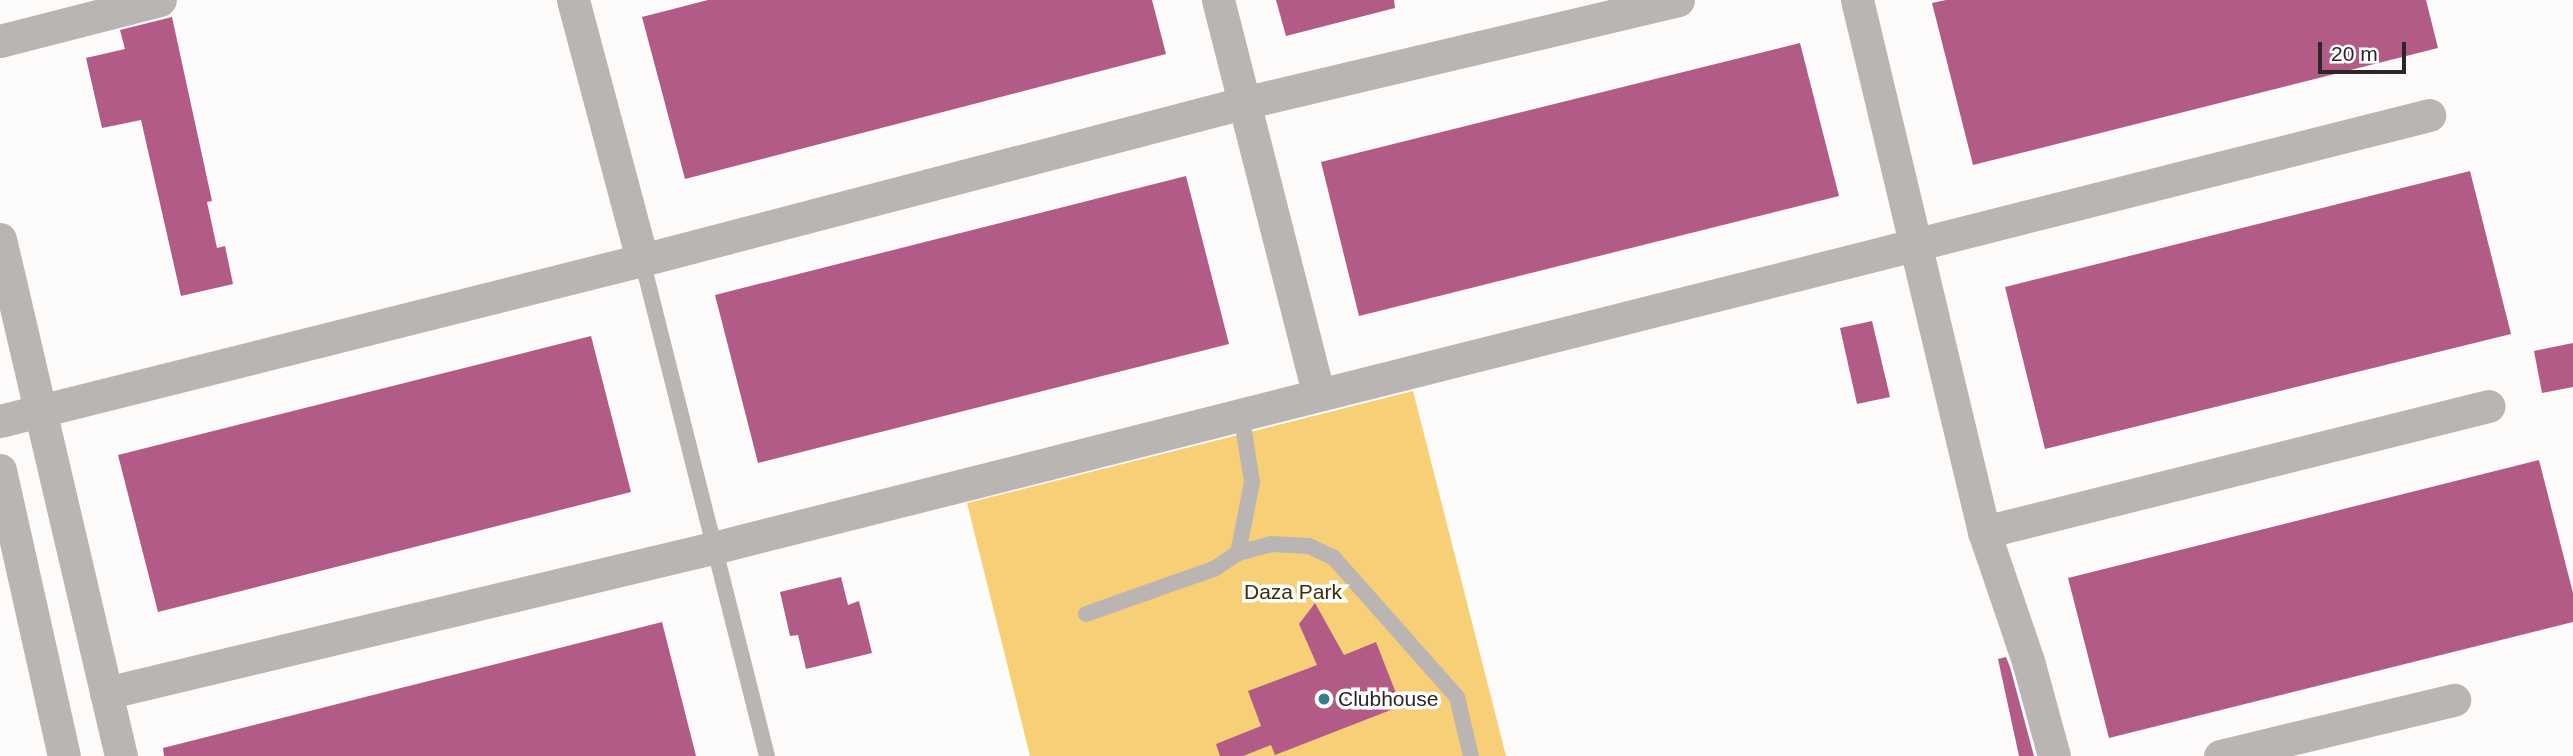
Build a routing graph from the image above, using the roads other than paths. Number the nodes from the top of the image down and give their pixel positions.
1 (160, 0) edge
2 (573, 0) edge
3 (1218, 0) edge
4 (1678, 0) edge
5 (1857, 0) edge
6 (0, 41) edge
7 (1243, 103) junction
8 (2429, 115) dead end
9 (0, 239) edge
10 (1916, 248) junction
11 (642, 260) junction
12 (1318, 393) junction
13 (2489, 406) dead end
14 (41, 413) junction
15 (1241, 413) junction
16 (0, 421) edge
17 (0, 470) edge
18 (1984, 533) junction
19 (717, 547) junction
20 (1238, 553) junction
21 (1086, 614) dead end
22 (106, 693) junction
23 (2454, 699) dead end
24 (64, 756) edge
25 (121, 756) edge
26 (767, 756) edge
27 (1471, 756) edge
28 (2054, 756) edge
29 (2220, 756) edge

1 - 6 street
2 - 11 street
3 - 7 street
4 - 7 street
5 - 10 street
7 - 11 street
7 - 12 street
8 - 10 street
9 - 14 street
10 - 12 street
10 - 18 street
11 - 14 street
11 - 19 lane
12 - 15 street
13 - 18 street
14 - 16 street
14 - 22 street
15 - 19 street
15 - 20 lane
17 - 24 street
18 - 28 street
19 - 22 street
19 - 26 lane
20 - 21 lane
20 - 27 lane
22 - 25 street
23 - 29 street

